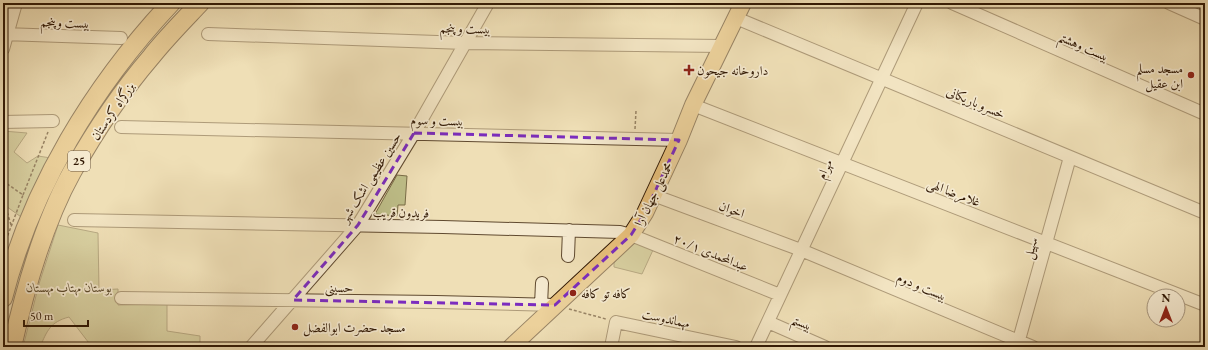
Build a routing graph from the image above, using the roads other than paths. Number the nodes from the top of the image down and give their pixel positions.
1 (6, 3) edge
2 (16, 3) edge
3 (171, 3) edge
4 (200, 3) edge
5 (488, 3) edge
6 (743, 3) edge
7 (916, 3) edge
8 (952, 3) edge
9 (1169, 3) edge
10 (3, 15) edge
11 (736, 18) junction
12 (1205, 19) edge
13 (5, 34) edge
14 (208, 34) dead end
15 (121, 38) dead end
16 (465, 43) junction
17 (722, 46) junction
18 (3, 49) edge
19 (881, 78) junction
20 (693, 105) junction
21 (1205, 114) edge
22 (52, 121) road end
23 (3, 122) edge
24 (121, 127) dead end
25 (414, 133) junction
26 (679, 140) junction
27 (1070, 157) junction
28 (842, 163) junction
29 (653, 195) junction
30 (1205, 213) edge
31 (74, 220) dead end
32 (358, 225) junction
33 (569, 230) junction
34 (631, 234) junction
35 (1046, 243) junction
36 (801, 250) junction
37 (568, 256) dead end
38 (542, 283) dead end
39 (780, 295) junction
40 (3, 298) edge
41 (121, 298) dead end
42 (293, 300) junction
43 (548, 305) junction
44 (1205, 305) edge
45 (768, 322) junction
46 (1018, 344) edge
47 (12, 347) edge
48 (251, 347) edge
49 (511, 347) edge
50 (611, 347) edge
51 (736, 347) edge
52 (756, 347) edge
53 (825, 347) edge
54 (1033, 347) edge

1 - 10 street
2 - 13 street
3 - 40 highway, بزرگراه کردستان / 25
4 - 47 highway, بزرگراه کردستان / 25
5 - 16 street, حسین عظیمی اشک شهر
6 - 11 main road, محمدعلی جهان آرا
7 - 19 street, مهرام
8 - 21 street, بیست وهشتم
9 - 12 street
11 - 17 main road, محمدعلی جهان آرا
11 - 19 street, خسرو باریکانی
13 - 15 street, بیست وپنجم
13 - 18 street
14 - 16 street, بیست و پنجم
16 - 17 street, بیست و پنجم
16 - 25 street, حسین عظیمی اشک شهر
17 - 20 main road, محمدعلی جهان آرا
19 - 27 street, خسرو باریکانی
19 - 28 street, مهرام
20 - 26 main road, محمدعلی جهان آرا
20 - 28 street, غلامرضا الهی
22 - 23 street
24 - 25 street, بیست و سوم
25 - 26 street, بیست و سوم
25 - 32 street, حسین عظیمی اشک شهر
26 - 29 main road, محمدعلی جهان آرا
27 - 30 street, خسرو باریکانی
27 - 35 street, سهیل
28 - 35 street, غلامرضا الهی
28 - 36 street, مهرام
29 - 34 main road, محمدعلی جهان آرا
29 - 36 street, اخوان
31 - 32 street, فریدون قریب
32 - 33 street, فریدون قریب
32 - 42 street, حسین عظیمی اشک شهر
33 - 34 street, فریدون قریب
33 - 37 street
34 - 39 street, عبدالمحمدی ۲۰/۱
34 - 43 main road, محمدعلی جهان آرا
35 - 44 street, غلامرضا الهی
35 - 46 street, سهیل
36 - 39 street, مهرام
36 - 46 street, بیست و دوم
38 - 43 street
39 - 45 street, مهرام
41 - 42 street, حسینی
42 - 43 street, حسینی
42 - 48 street, حسین عظیمی اشک شهر
43 - 49 main road, محمدعلی جهان آرا
45 - 52 street, مهرام
45 - 53 street, بیستم
46 - 54 street, بیست و دوم
50 - 51 street, مهماندوست

